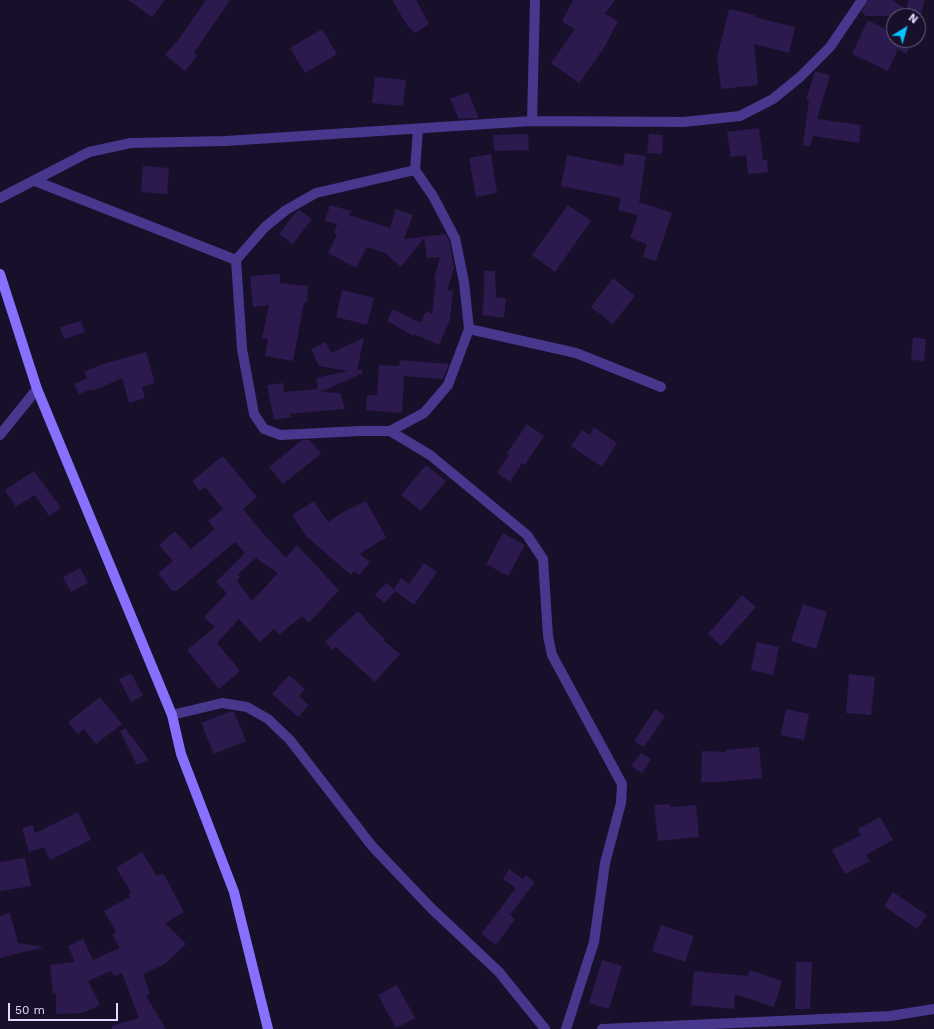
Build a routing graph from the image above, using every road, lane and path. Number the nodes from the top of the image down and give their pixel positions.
1 (535, 0) edge
2 (862, 0) edge
3 (532, 121) junction
4 (418, 129) junction
5 (415, 170) junction
6 (35, 182) junction
7 (0, 198) edge
8 (236, 260) junction
9 (0, 274) edge
10 (469, 329) junction
11 (661, 387) dead end
12 (37, 389) junction
13 (390, 431) junction
14 (0, 435) edge
15 (172, 716) junction
16 (934, 1009) edge
17 (268, 1029) edge
18 (545, 1029) edge
19 (566, 1029) edge
20 (602, 1029) edge

1 - 3 street
2 - 3 street
3 - 4 street
4 - 5 street
4 - 6 street
5 - 8 street
5 - 10 street
6 - 7 street
6 - 8 street
8 - 13 street
9 - 12 main road
10 - 11 street
10 - 13 street
12 - 14 street
12 - 15 main road
13 - 19 street
15 - 17 main road
15 - 18 street
16 - 20 street

